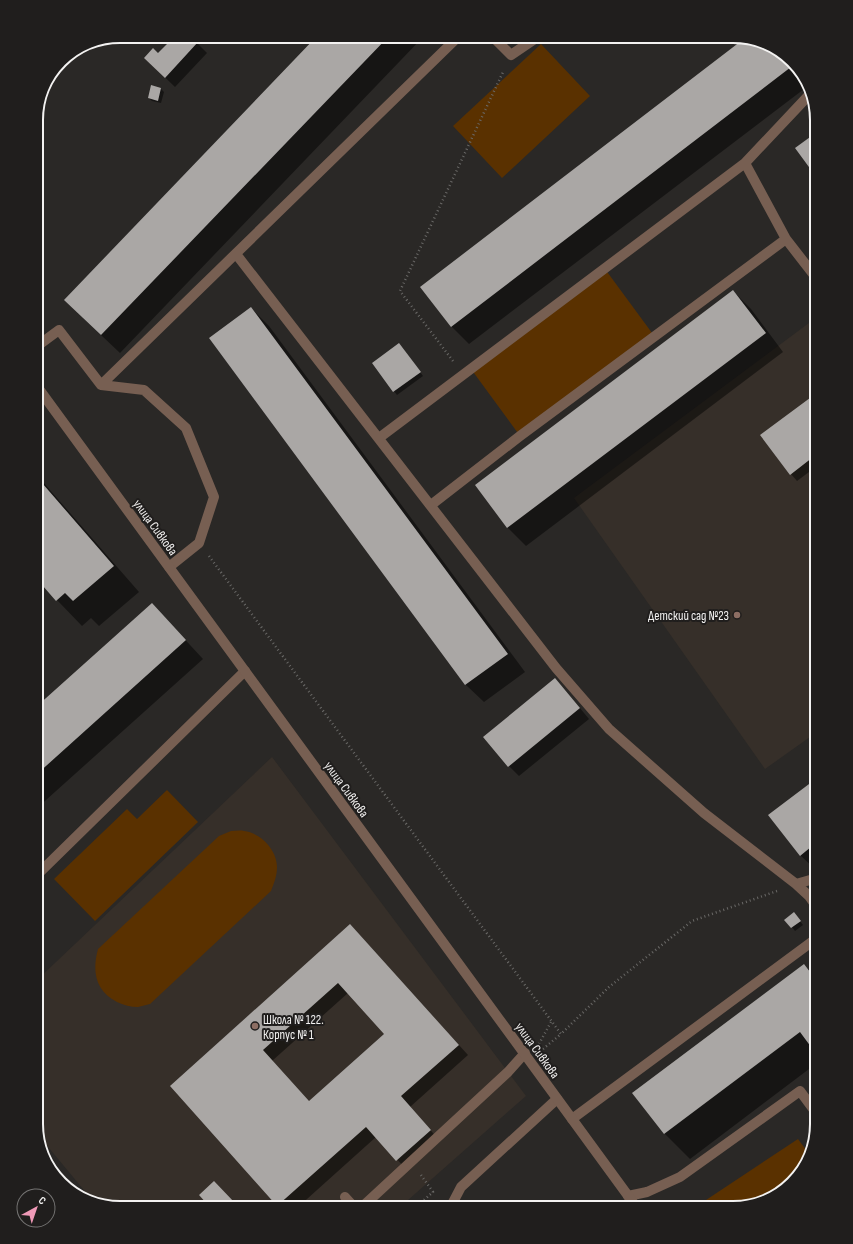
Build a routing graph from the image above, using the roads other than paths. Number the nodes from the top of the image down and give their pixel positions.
1 (452, 43) edge
2 (499, 43) edge
3 (529, 43) edge
4 (806, 98) edge
5 (745, 163) junction
6 (786, 239) junction
7 (236, 254) junction
8 (810, 270) edge
9 (43, 341) edge
10 (101, 385) junction
11 (43, 395) edge
12 (379, 438) junction
13 (431, 505) junction
14 (169, 567) junction
15 (245, 671) junction
16 (43, 869) edge
17 (810, 880) edge
18 (796, 884) junction
19 (810, 897) edge
20 (810, 943) edge
21 (527, 1057) junction
22 (557, 1099) junction
23 (810, 1105) edge
24 (572, 1119) junction
25 (628, 1196) junction
26 (345, 1197) dead end
27 (349, 1201) edge
28 (369, 1201) edge
29 (454, 1201) edge
30 (632, 1201) edge

1 - 7 street
2 - 3 street
4 - 5 street
5 - 6 street
5 - 12 street
6 - 8 street
6 - 13 street
7 - 10 street
7 - 12 street
9 - 10 street
10 - 14 street
11 - 14 street, улица Сивкова
12 - 13 street
13 - 18 street
14 - 15 street, улица Сивкова
15 - 16 street
15 - 21 street, улица Сивкова
17 - 18 street
18 - 19 street
20 - 24 street
21 - 22 street, улица Сивкова
21 - 28 street
22 - 24 street, улица Сивкова
22 - 29 street
23 - 25 street
24 - 25 street, улица Сивкова
25 - 30 street, улица Сивкова
26 - 27 street

